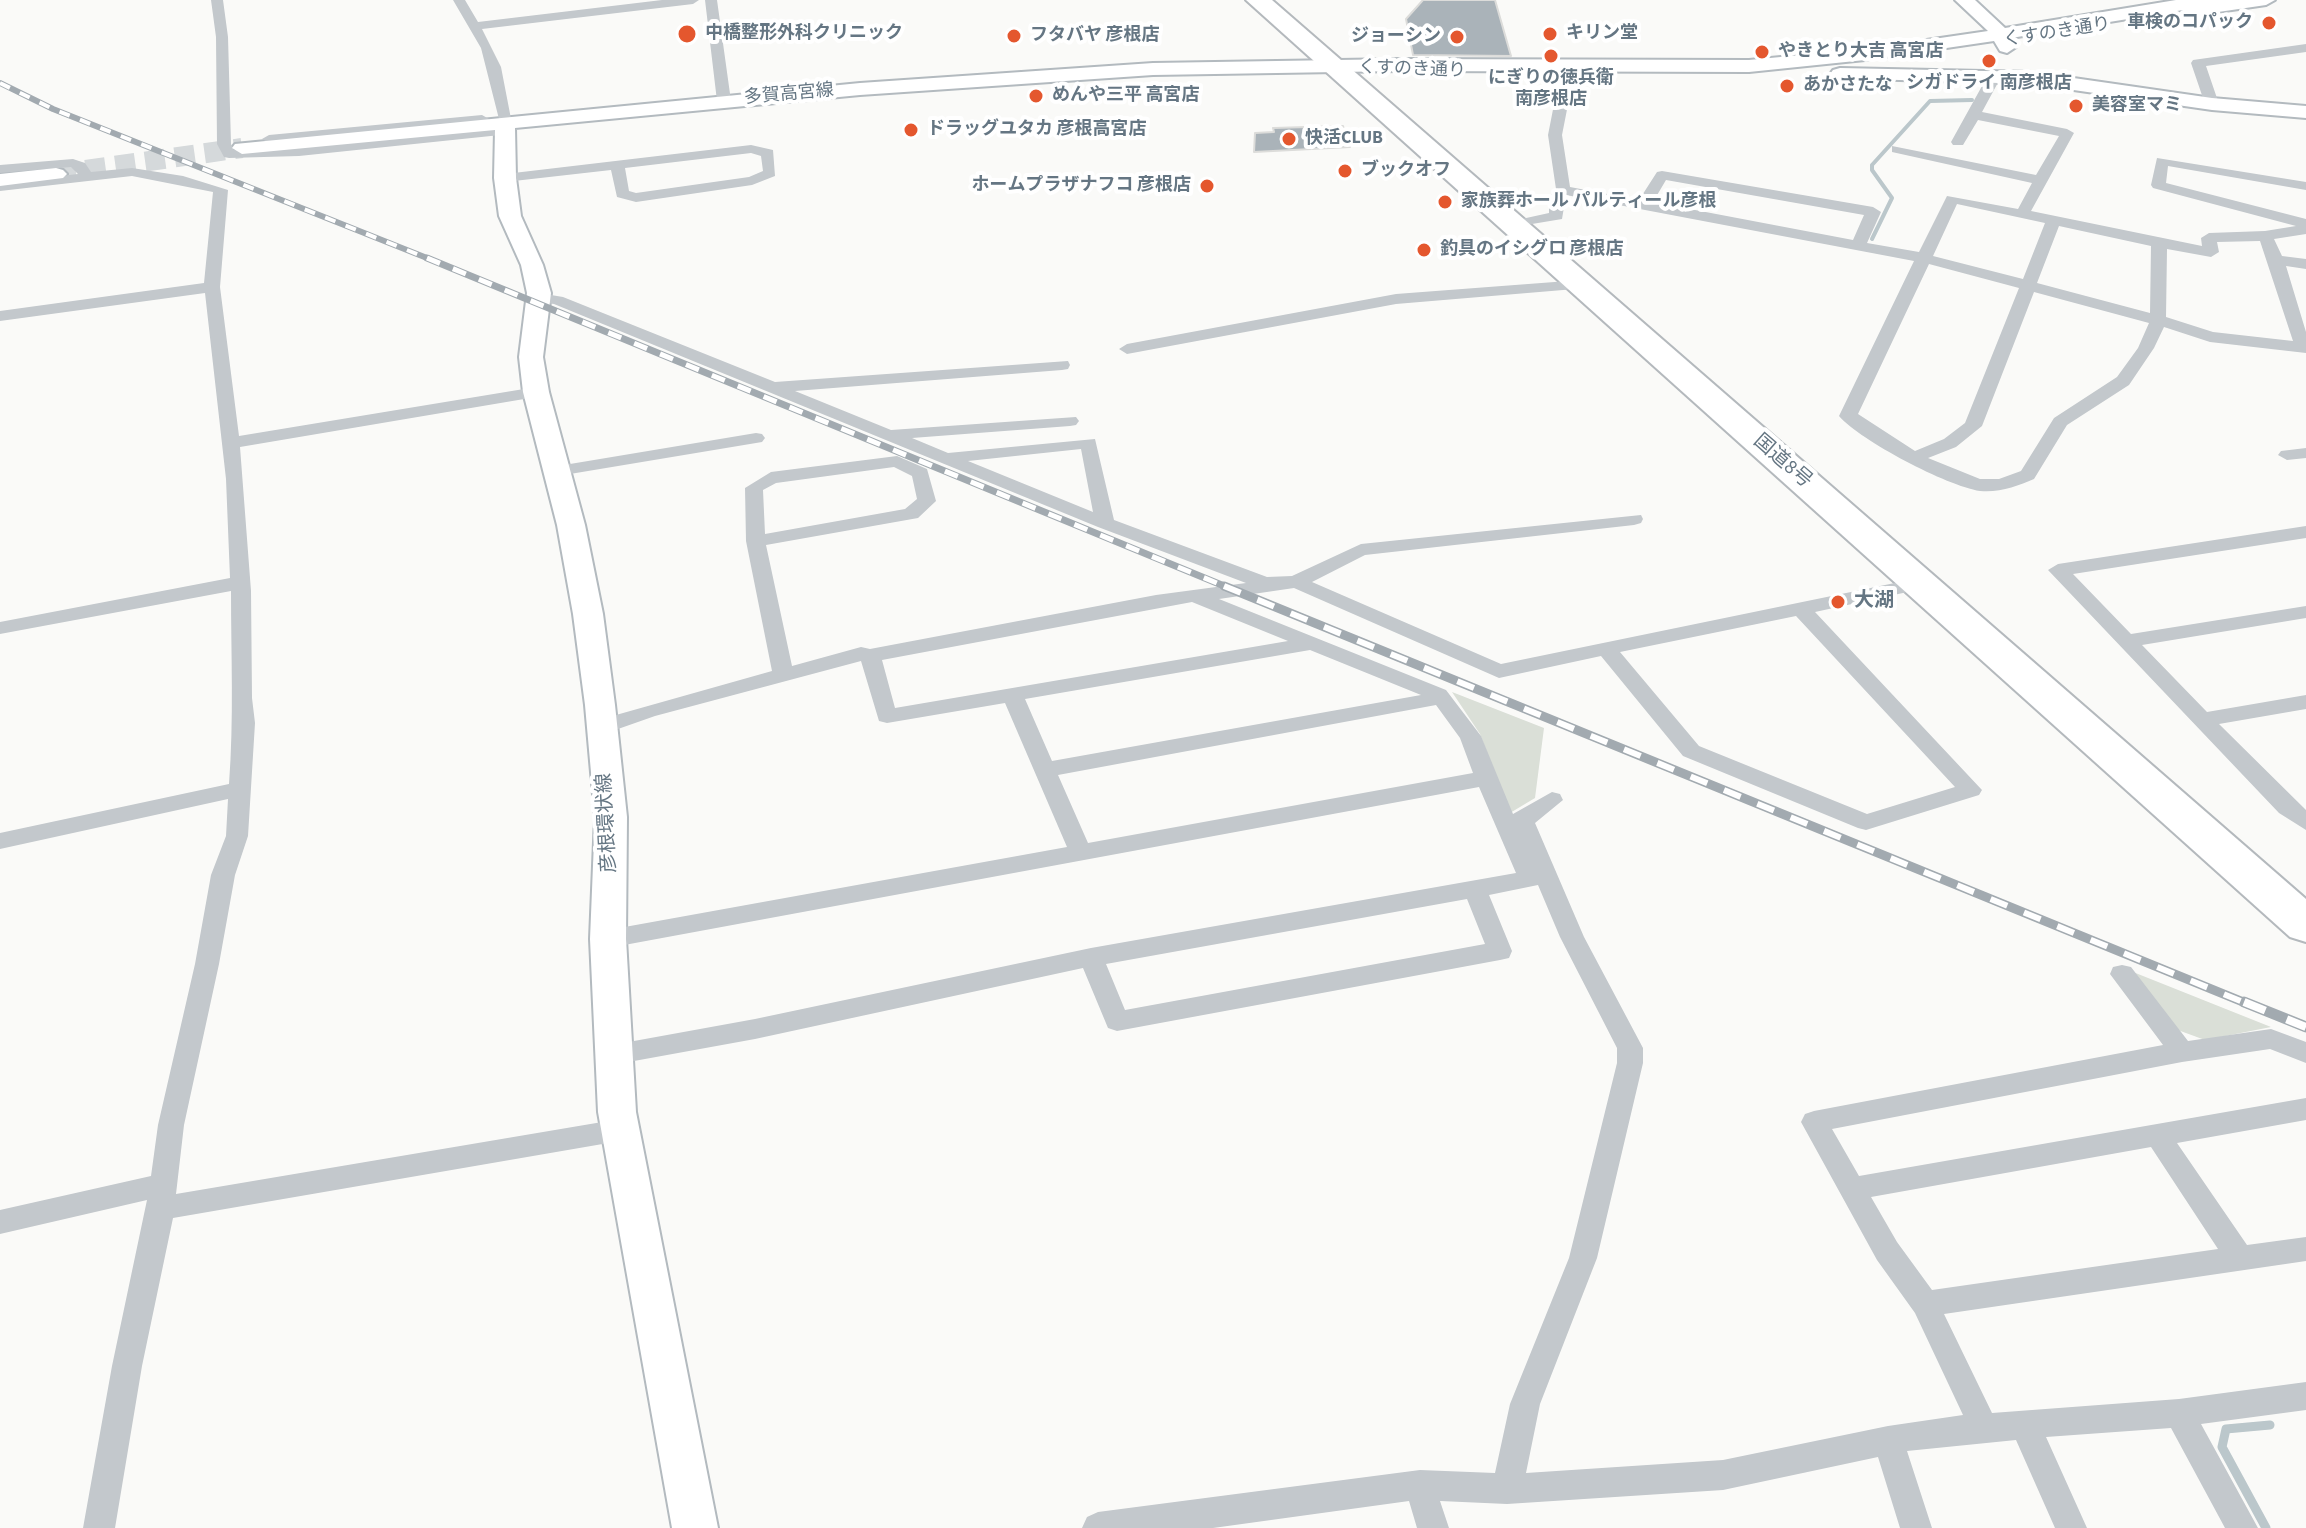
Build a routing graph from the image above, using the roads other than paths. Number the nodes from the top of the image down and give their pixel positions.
1 (217, 0) edge
2 (459, 0) edge
3 (693, 0) edge
4 (711, 0) edge
5 (1258, 0) edge
6 (1964, 0) edge
7 (2211, 0) edge
8 (2266, 0) edge
9 (567, 6) edge
10 (473, 26) junction
11 (2002, 38) junction
12 (2306, 48) edge
13 (1337, 68) junction
14 (1564, 70) junction
15 (1796, 71) junction
16 (1994, 77) junction
17 (2032, 78) junction
18 (724, 101) junction
19 (2212, 104) junction
20 (2306, 112) edge
21 (1974, 115) junction
22 (505, 124) junction
23 (1958, 142) dead end
24 (233, 146) joint
25 (1897, 149) dead end
26 (617, 164) junction
27 (0, 169) edge
28 (56, 174) tunnel mouth
29 (87, 177) junction
30 (505, 178) junction
31 (0, 180) edge
32 (2042, 181) junction
33 (2306, 186) edge
34 (0, 187) edge
35 (1563, 190) junction
36 (1643, 206) junction
37 (2023, 213) junction
38 (2054, 220) junction
39 (1513, 225) junction
40 (2306, 227) edge
41 (2272, 235) junction
42 (2306, 241) edge
43 (2159, 243) junction
44 (1858, 246) junction
45 (1923, 258) junction
46 (2276, 260) junction
47 (2306, 264) edge
48 (1581, 285) junction
49 (212, 287) junction
50 (2027, 287) junction
51 (539, 298) junction
52 (0, 316) edge
53 (2158, 322) junction
54 (2306, 341) edge
55 (2306, 348) edge
56 (1127, 349) dead end
57 (1062, 365) dead end
58 (772, 387) junction
59 (536, 392) junction
60 (1070, 421) dead end
61 (891, 434) junction
62 (756, 438) dead end
63 (231, 443) junction
64 (2306, 453) edge
65 (2287, 455) dead end
66 (947, 457) junction
67 (1914, 458) junction
68 (558, 471) junction
69 (1634, 519) dead end
70 (1105, 523) junction
71 (2306, 532) edge
72 (756, 541) junction
73 (240, 582) junction
74 (1296, 582) junction
75 (1919, 584) junction
76 (1192, 599) junction
77 (1800, 608) junction
78 (2306, 612) edge
79 (0, 628) edge
80 (2126, 641) junction
81 (1313, 643) junction
82 (1606, 649) junction
83 (870, 656) junction
84 (783, 675) junction
85 (1439, 695) junction
86 (1013, 696) junction
87 (2306, 702) edge
88 (2201, 720) junction
89 (601, 723) junction
90 (1045, 770) junction
91 (1486, 778) junction
92 (240, 789) junction
93 (1552, 800) dead end
94 (2296, 806) edge
95 (1514, 822) junction
96 (2306, 822) edge
97 (0, 841) edge
98 (1081, 853) junction
99 (1475, 889) junction
100 (2306, 925) edge
101 (608, 939) junction
102 (1091, 957) junction
103 (2122, 974) dead end
104 (2182, 1052) junction
105 (2306, 1053) edge
106 (612, 1055) junction
107 (2306, 1109) edge
108 (620, 1130) junction
109 (2158, 1136) junction
110 (1852, 1189) junction
111 (161, 1197) junction
112 (0, 1222) edge
113 (2306, 1249) edge
114 (2240, 1259) junction
115 (1925, 1304) junction
116 (2303, 1402) edge
117 (2179, 1413) junction
118 (2026, 1427) junction
119 (1985, 1430) junction
120 (1888, 1440) junction
121 (1420, 1485) junction
122 (1507, 1489) junction
123 (99, 1528) edge
124 (695, 1528) edge
125 (1098, 1528) edge
126 (1433, 1528) edge
127 (1916, 1528) edge
128 (2071, 1528) edge
129 (2242, 1528) edge

1 - 24 street
2 - 10 street
3 - 9 street
4 - 18 street
5 - 13 highway, 国道8号
6 - 11 main road
7 - 11 main road, くすのき通り
8 - 11 main road, くすのき通り
9 - 10 street
10 - 22 street
11 - 14 main road, くすのき通り
11 - 15 main road, くすのき通り
11 - 17 main road
12 - 19 street
13 - 14 main road, くすのき通り
13 - 18 main road, 多賀高宮線
13 - 39 highway, 国道8号
14 - 15 main road, くすのき通り
14 - 35 street
15 - 16 main road
16 - 17 main road
16 - 21 street
17 - 19 main road
18 - 22 main road, 多賀高宮線
19 - 20 main road
21 - 23 street
21 - 32 street
22 - 24 main road, 多賀高宮線
22 - 30 main road, 彦根環状線
25 - 32 street
26 - 26 street
26 - 30 street
27 - 29 street
28 - 31 main road
29 - 34 street
29 - 49 street
30 - 51 main road, 彦根環状線
32 - 37 street
33 - 40 street
35 - 36 street
35 - 39 street
36 - 44 street
36 - 44 street
37 - 38 street
37 - 45 street
38 - 43 street
38 - 50 street
39 - 48 highway, 国道8号
40 - 41 street
41 - 42 street
41 - 43 street
41 - 46 street
43 - 53 street
44 - 45 street
45 - 50 street
45 - 67 street
46 - 47 street
46 - 54 street
48 - 56 street
48 - 75 highway, 国道8号
49 - 52 street
49 - 63 street
50 - 53 street
50 - 67 street
51 - 58 street
51 - 59 main road, 彦根環状線
53 - 55 street
53 - 67 street
57 - 58 street
58 - 61 street
59 - 63 street
59 - 68 main road, 彦根環状線
60 - 61 street
61 - 66 street
62 - 68 street
63 - 73 street
64 - 65 street
66 - 70 street
66 - 70 street
68 - 89 main road, 彦根環状線
69 - 74 street
70 - 74 street
71 - 80 street
72 - 72 street
72 - 84 street
73 - 79 street
73 - 92 street
74 - 76 street
74 - 82 street
75 - 77 street
75 - 100 highway, 国道8号
76 - 81 street
76 - 83 street
77 - 82 street
77 - 82 street
78 - 80 street
80 - 88 street
81 - 85 street
81 - 86 street
83 - 84 street
83 - 86 street
84 - 89 street
85 - 90 street
85 - 91 street
86 - 90 street
87 - 88 street
88 - 94 street
89 - 101 main road, 彦根環状線
90 - 98 street
91 - 95 street
91 - 98 street
92 - 97 street
92 - 111 street
93 - 95 street
94 - 96 street
95 - 99 street
95 - 122 street
98 - 101 street
99 - 102 street
99 - 102 street
101 - 106 main road, 彦根環状線
102 - 106 street
103 - 104 street
104 - 105 street
104 - 110 street
106 - 108 main road, 彦根環状線
107 - 109 street
108 - 111 street
108 - 124 main road, 彦根環状線
109 - 110 street
109 - 114 street
110 - 115 street
111 - 112 street
111 - 123 street
113 - 114 street
114 - 115 street
115 - 119 street
116 - 117 street
117 - 118 street
117 - 129 street
118 - 119 street
118 - 128 street
119 - 120 street
120 - 122 street
120 - 127 street
121 - 122 street
121 - 125 street
121 - 126 street

